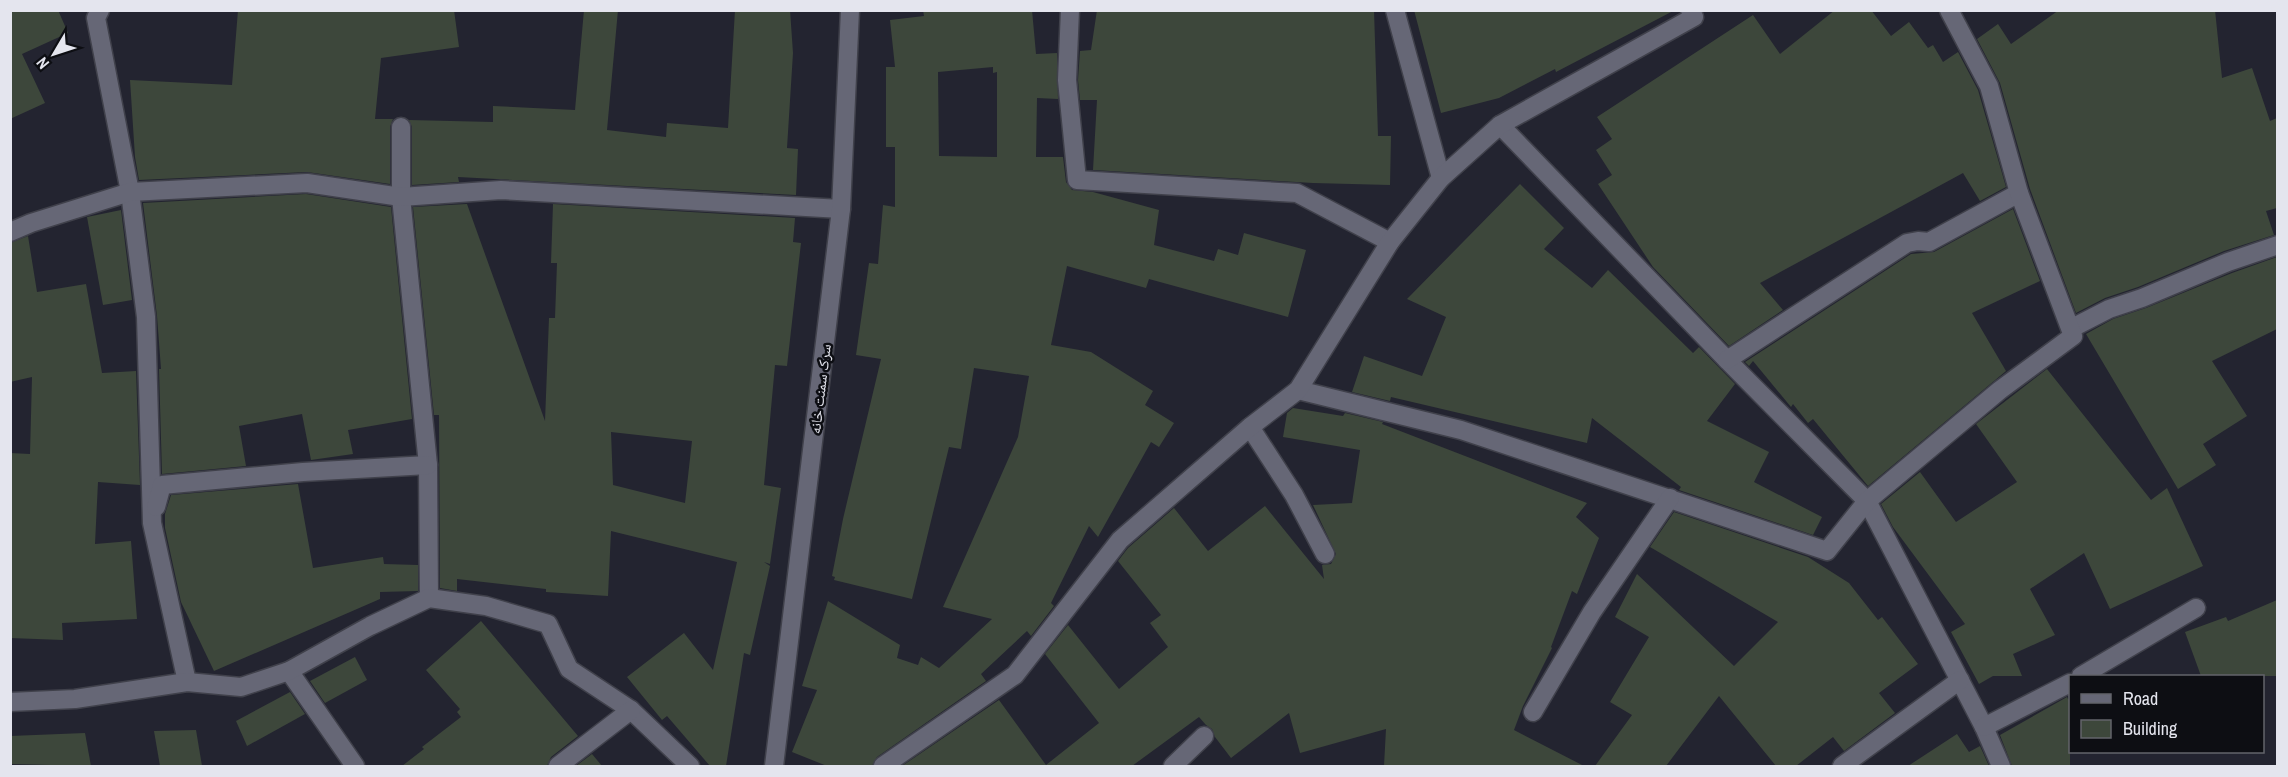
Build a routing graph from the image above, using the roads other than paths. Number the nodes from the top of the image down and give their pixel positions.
1 (99, 10) edge
2 (850, 10) edge
3 (1070, 10) edge
4 (1395, 10) edge
5 (1690, 10) edge
6 (1949, 10) edge
7 (1500, 125) junction
8 (401, 127) dead end
9 (1441, 178) junction
10 (130, 192) junction
11 (2019, 193) junction
12 (401, 197) junction
13 (842, 209) junction
14 (10, 232) edge
15 (1390, 242) junction
16 (2277, 246) edge
17 (2072, 328) junction
18 (1726, 360) junction
19 (1298, 390) junction
20 (1250, 428) junction
21 (428, 465) junction
22 (1670, 498) junction
23 (1867, 501) junction
24 (152, 523) junction
25 (1325, 554) dead end
26 (429, 598) junction
27 (2196, 608) dead end
28 (289, 671) junction
29 (2083, 675) edge
30 (1960, 680) junction
31 (187, 682) junction
32 (2069, 684) edge
33 (10, 702) edge
34 (631, 710) junction
35 (1533, 712) dead end
36 (1984, 727) junction
37 (1204, 736) dead end
38 (355, 766) edge
39 (558, 766) edge
40 (690, 766) edge
41 (774, 766) edge
42 (883, 766) edge
43 (1173, 766) edge
44 (1842, 766) edge
45 (2001, 766) edge

1 - 10 street
2 - 13 street, سرک سمنت خانه
3 - 15 street
4 - 9 street
5 - 7 street
6 - 11 street
7 - 9 street
7 - 18 street
8 - 12 street
9 - 15 street
10 - 12 street
10 - 14 street
10 - 24 street
11 - 17 street
11 - 18 street
12 - 13 street
12 - 21 street
13 - 41 street, سرک سمنت خانه
15 - 19 street
16 - 17 street
17 - 23 street
18 - 23 street
19 - 20 street
19 - 22 street
20 - 25 street
20 - 42 street
21 - 24 street
21 - 26 street
22 - 23 street
22 - 35 street
23 - 30 street
24 - 31 street
26 - 28 street
26 - 34 street
27 - 29 street
28 - 31 street
28 - 38 street
30 - 36 street
30 - 44 street
31 - 33 street
32 - 36 street
34 - 39 street
34 - 40 street
36 - 45 street
37 - 43 street

